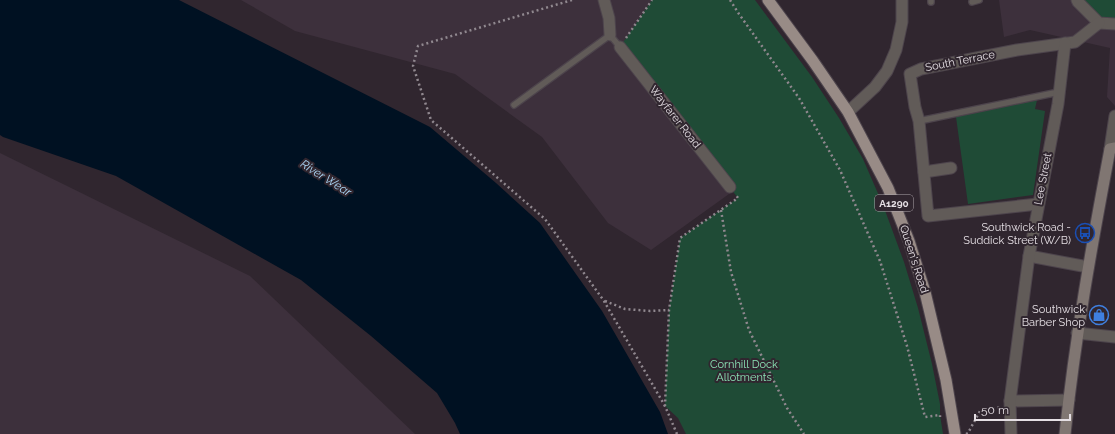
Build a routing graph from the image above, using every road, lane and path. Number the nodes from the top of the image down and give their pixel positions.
1 (572, 0) edge
2 (604, 0) edge
3 (652, 0) edge
4 (730, 0) edge
5 (768, 0) edge
6 (902, 0) edge
7 (979, 0) edge
8 (1077, 0) edge
9 (972, 2) dead end
10 (1099, 23) junction
11 (1115, 24) edge
12 (610, 35) junction
13 (1065, 43) junction
14 (620, 47) junction
15 (1059, 92) junction
16 (514, 105) dead end
17 (848, 112) junction
18 (1115, 116) edge
19 (919, 121) junction
20 (1112, 149) edge
21 (951, 168) dead end
22 (924, 172) junction
23 (730, 187) joint
24 (1038, 204) junction
25 (721, 210) junction
26 (1028, 256) junction
27 (1088, 267) junction
28 (604, 301) junction
29 (668, 310) junction
30 (1077, 333) junction
31 (1115, 337) edge
32 (1069, 400) junction
33 (1010, 403) junction
34 (665, 406) junction
35 (941, 422) dead end
36 (677, 434) edge
37 (804, 434) edge
38 (955, 434) edge
39 (964, 434) edge
40 (1011, 434) edge
41 (1065, 434) edge

1 - 28 path
2 - 12 street
3 - 14 path
4 - 35 path
5 - 17 main road, Queen's Road / A1290
6 - 17 street
7 - 9 lane
8 - 10 street
10 - 11 street
10 - 13 street, South Terrace
12 - 14 lane
12 - 16 lane
13 - 15 street, Lee Street
13 - 19 street, South Terrace
14 - 23 street, Wayfarer Road
15 - 19 lane
15 - 24 street, Lee Street
17 - 38 main road, Queen's Road / A1290
18 - 20 street
19 - 22 street, South Terrace
20 - 27 main road
21 - 22 street
22 - 24 street, South Terrace
23 - 25 path
24 - 26 street, Lee Street
25 - 29 path
25 - 37 path
26 - 27 street
26 - 33 street, Lee Street
27 - 30 main road
28 - 29 path
28 - 34 path
29 - 34 path
30 - 31 street
30 - 32 main road
32 - 33 street
32 - 41 main road
33 - 39 path
33 - 40 street, Lee Street
34 - 36 path

